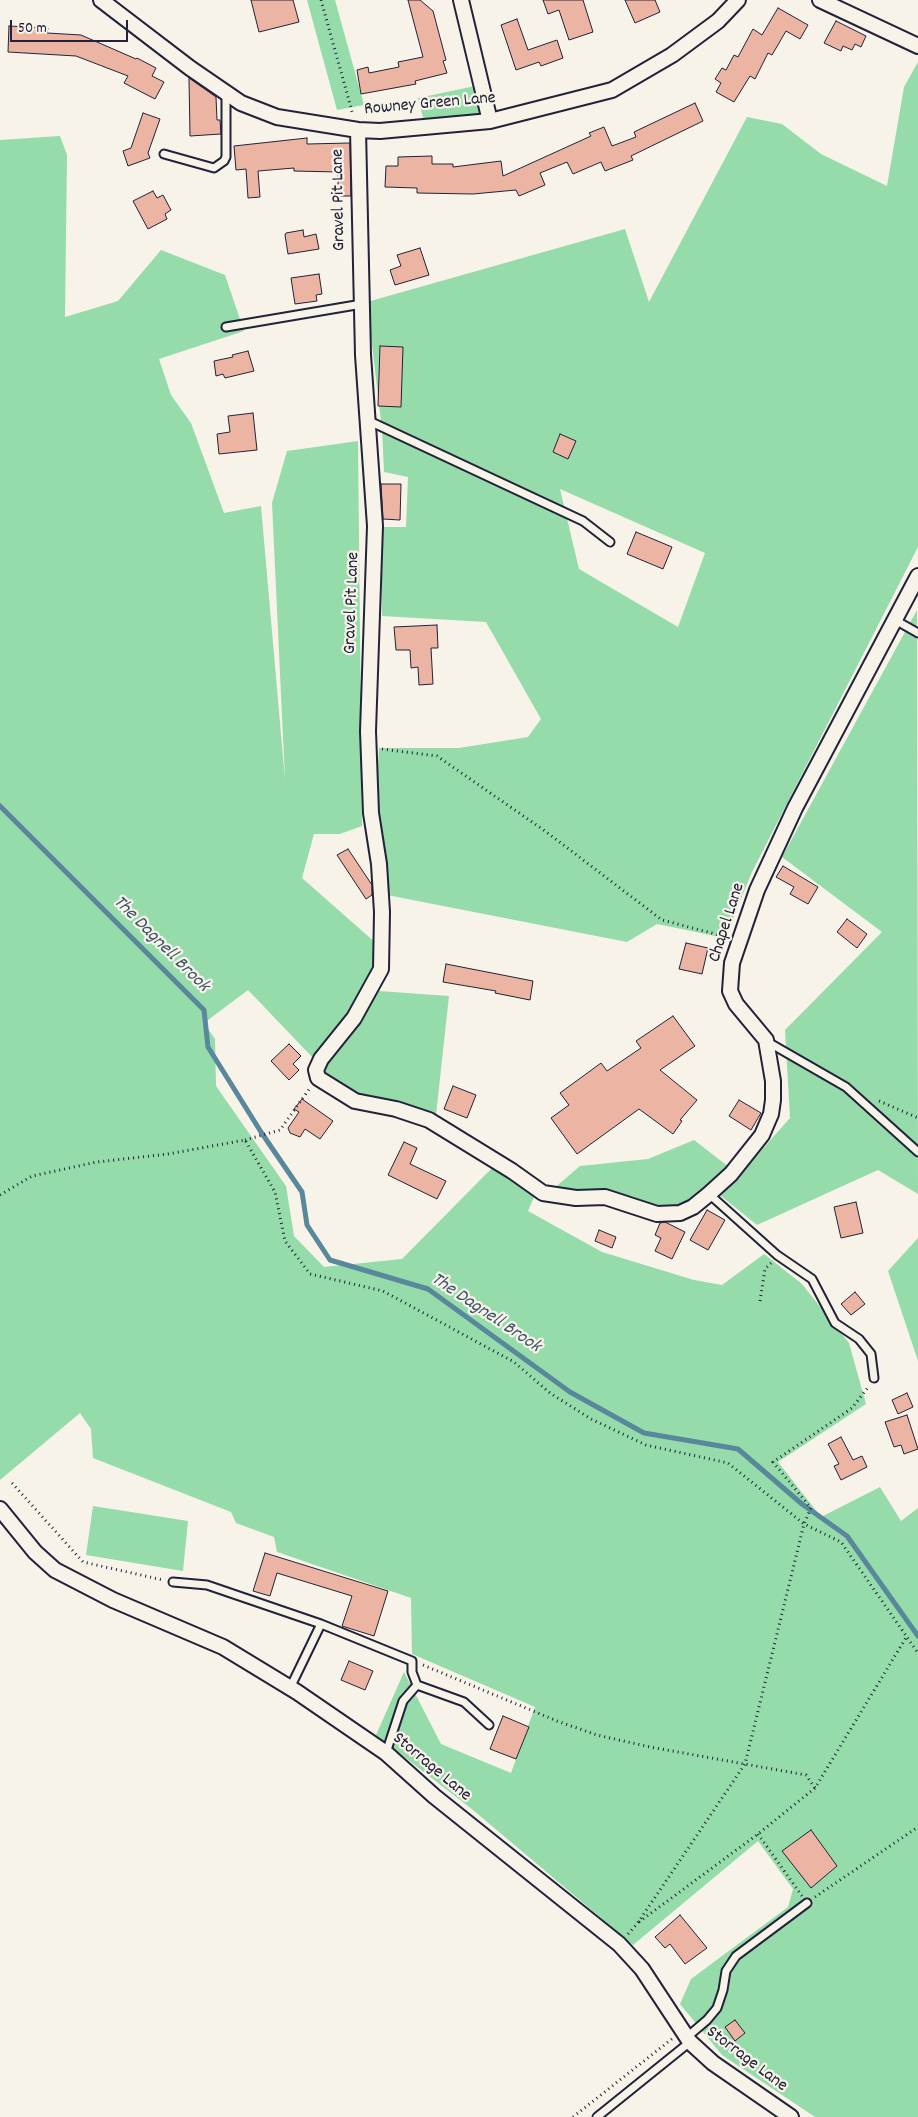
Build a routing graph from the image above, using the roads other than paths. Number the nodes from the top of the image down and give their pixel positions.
1 (101, 0) edge
2 (461, 0) edge
3 (738, 0) edge
4 (820, 0) edge
5 (918, 46) edge
6 (226, 93) junction
7 (490, 121) junction
8 (358, 130) junction
9 (164, 154) dead end
10 (362, 304) junction
11 (226, 327) dead end
12 (367, 420) junction
13 (610, 542) dead end
14 (918, 576) edge
15 (914, 594) edge
16 (895, 620) junction
17 (918, 633) edge
18 (766, 1040) junction
19 (318, 1078) joint
20 (918, 1152) edge
21 (709, 1194) junction
22 (874, 1378) road end
23 (0, 1509) edge
24 (173, 1582) road end
25 (321, 1624) junction
26 (417, 1684) junction
27 (290, 1688) junction
28 (489, 1725) dead end
29 (386, 1753) junction
30 (807, 1903) road end
31 (686, 2036) junction
32 (597, 2117) edge
33 (791, 2117) edge

1 - 6 street, Rowney Green Lane
2 - 7 street
3 - 7 street, Rowney Green Lane
4 - 5 street
6 - 8 street, Rowney Green Lane
6 - 9 lane
7 - 8 street, Rowney Green Lane
8 - 10 street, Gravel Pit Lane
10 - 11 lane
10 - 12 street, Gravel Pit Lane
12 - 13 lane
12 - 19 street, Gravel Pit Lane
14 - 15 street, Chapel Lane
15 - 16 street, Chapel Lane
16 - 17 lane
16 - 18 street, Chapel Lane
18 - 20 lane
18 - 21 street, Chapel Lane
19 - 21 street, Chapel Lane
21 - 22 lane
23 - 27 street, Storrage Lane
24 - 25 lane
25 - 26 lane
25 - 27 lane
26 - 28 lane
26 - 29 lane
27 - 29 street, Storrage Lane
29 - 31 street, Storrage Lane
30 - 31 lane
31 - 32 lane
31 - 33 street, Storrage Lane

